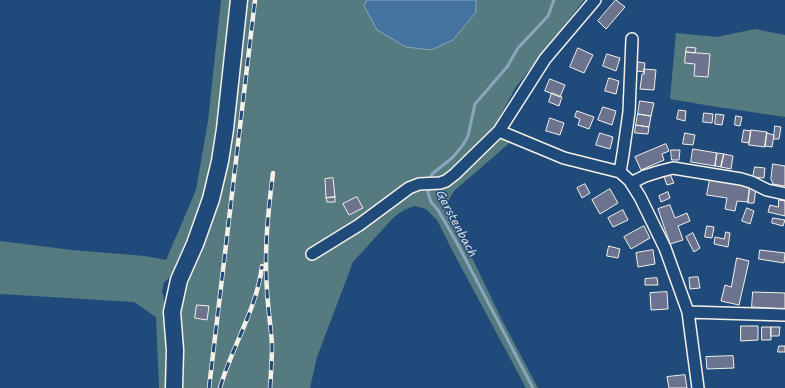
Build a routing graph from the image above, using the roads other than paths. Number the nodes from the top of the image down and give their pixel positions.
1 (239, 0) edge
2 (595, 0) edge
3 (632, 39) dead end
4 (499, 131) junction
5 (620, 172) junction
6 (631, 183) junction
7 (785, 194) edge
8 (312, 254) dead end
9 (688, 312) junction
10 (785, 315) edge
11 (174, 388) edge
12 (698, 388) edge

1 - 11 street
2 - 4 street
3 - 5 street
4 - 5 street
4 - 8 street
5 - 6 street
6 - 7 street
6 - 9 street
9 - 10 street
9 - 12 street

